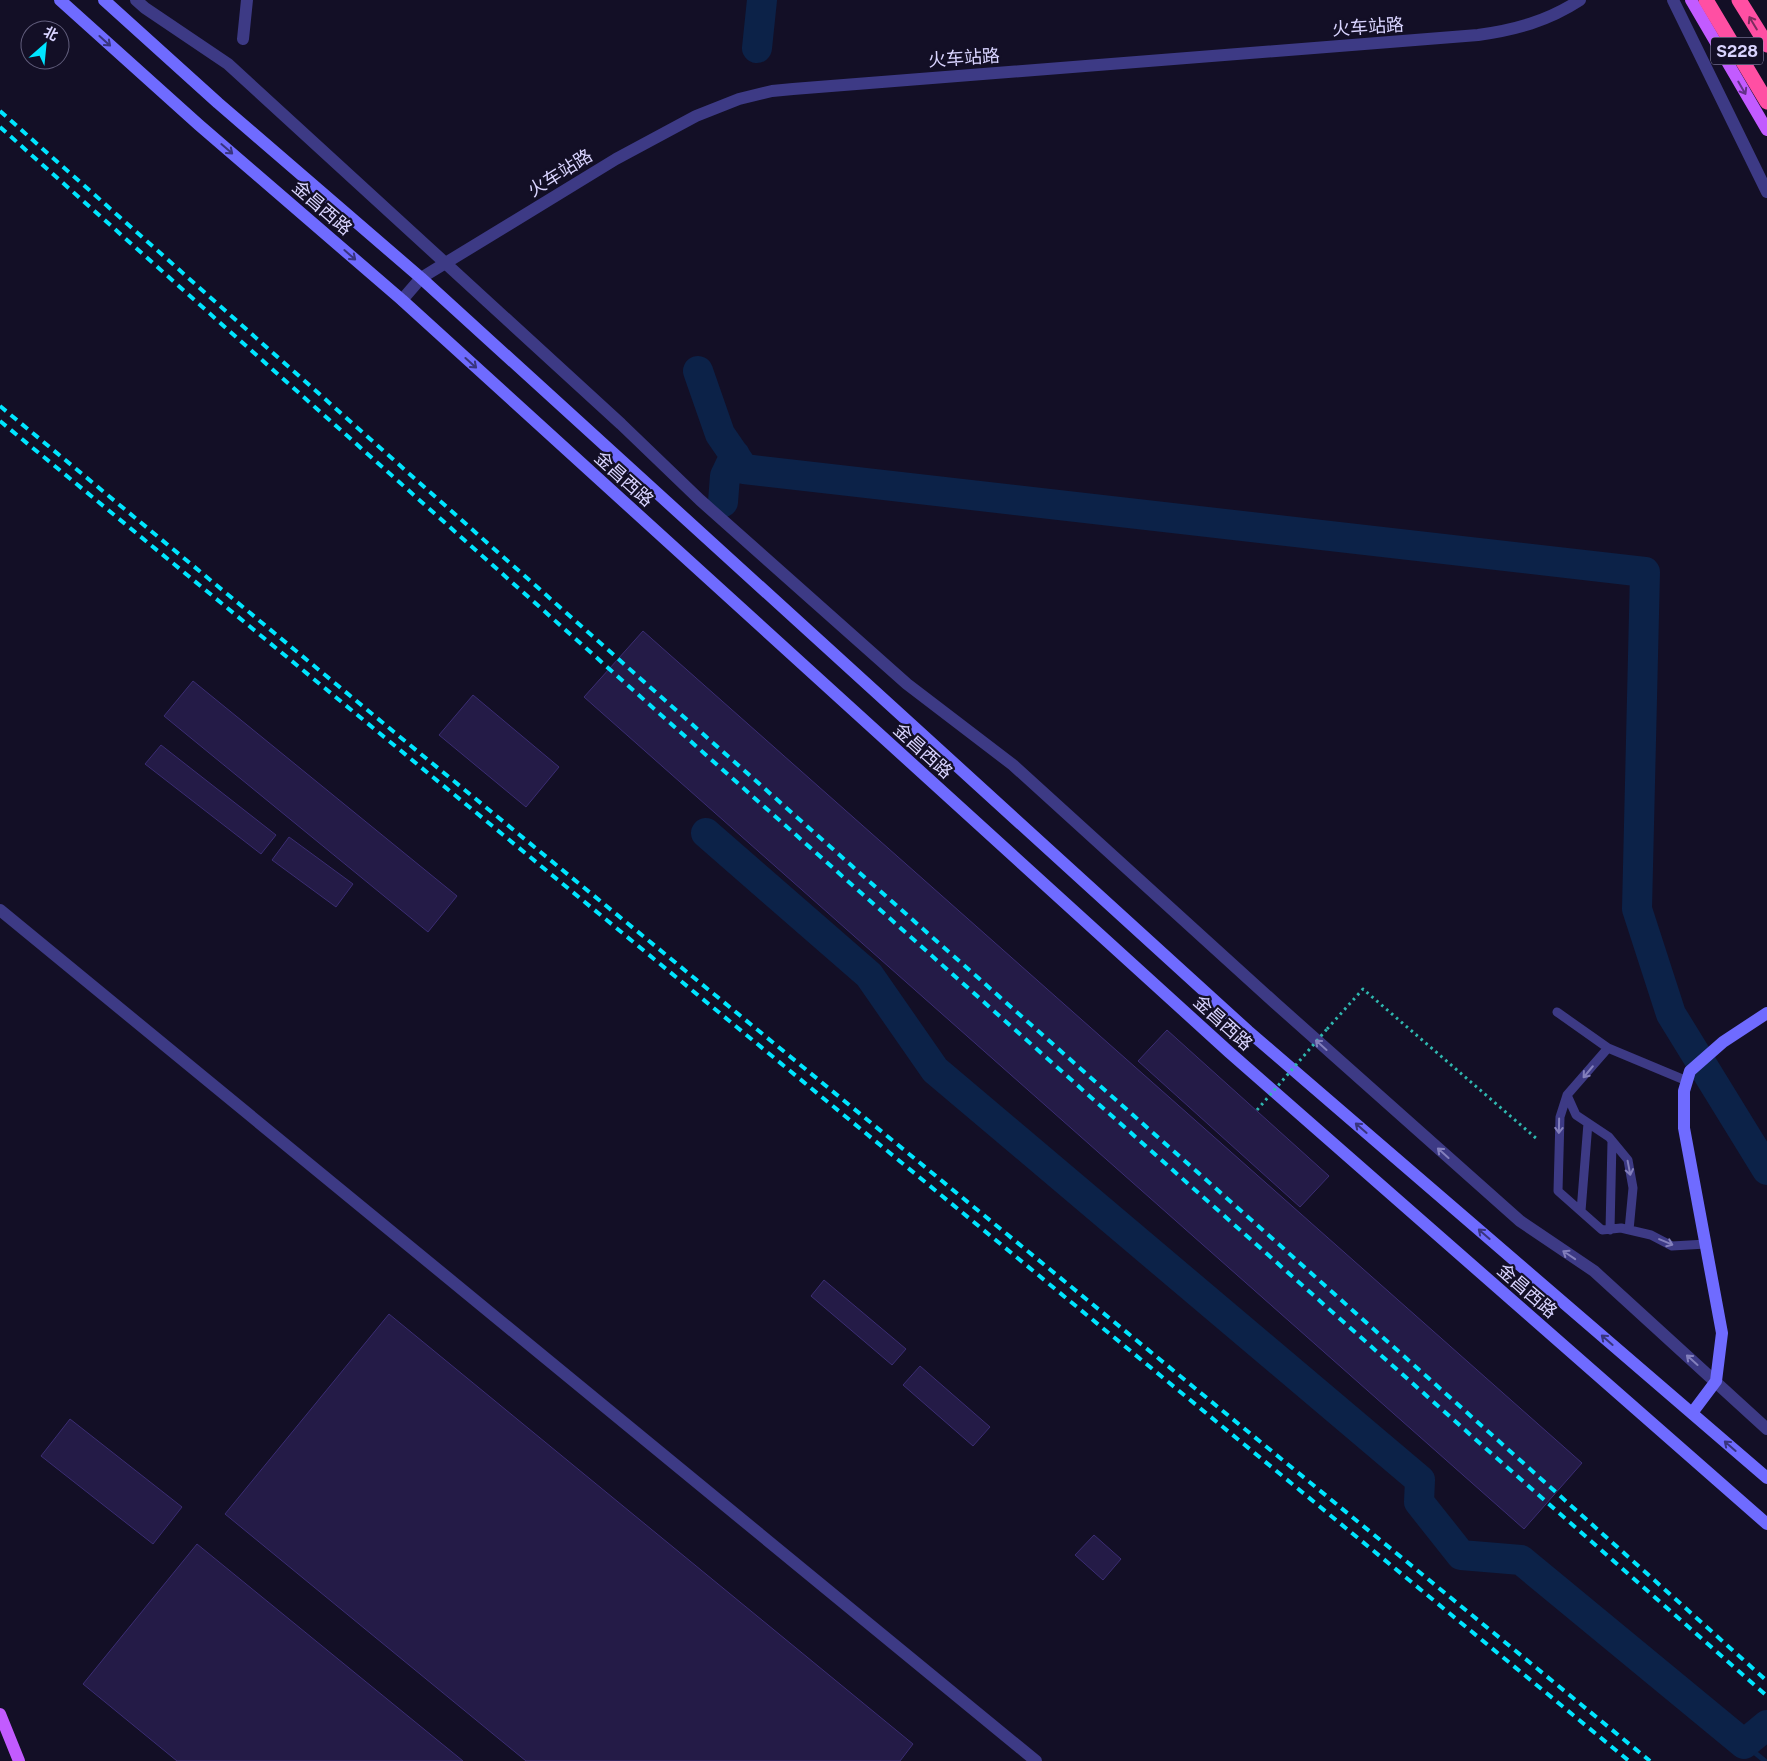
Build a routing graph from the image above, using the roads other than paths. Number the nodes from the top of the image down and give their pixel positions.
1 (104, 0) edge
2 (136, 0) edge
3 (247, 0) edge
4 (1580, 0) edge
5 (1673, 0) edge
6 (1691, 0) edge
7 (1706, 0) edge
8 (1739, 0) edge
9 (65, 4) edge
10 (242, 39) dead end
11 (1767, 45) edge
12 (1767, 102) edge
13 (1767, 130) edge
14 (1767, 192) edge
15 (446, 263) junction
16 (421, 278) junction
17 (402, 300) junction
18 (0, 910) edge
19 (1557, 1012) dead end
20 (1767, 1013) edge
21 (1608, 1048) junction
22 (1689, 1076) junction
23 (1568, 1095) junction
24 (1588, 1123) junction
25 (1612, 1141) junction
26 (1581, 1211) junction
27 (1610, 1230) junction
28 (1629, 1230) junction
29 (1706, 1244) junction
30 (1716, 1382) junction
31 (1692, 1413) junction
32 (1767, 1429) edge
33 (1767, 1478) edge
34 (1767, 1524) edge
35 (0, 1714) edge
36 (19, 1761) edge
37 (1036, 1761) edge

1 - 16 main road, 金昌西路
2 - 15 street
3 - 10 street
4 - 15 street, 火车站路
5 - 14 street
6 -> 13 main road
7 - 12 highway, S228
11 -> 8 highway, S228
9 -> 17 main road, 金昌西路
15 - 16 street, 火车站路
30 -> 15 street
16 - 17 street, 火车站路
31 -> 16 main road, 金昌西路
17 -> 34 main road, 金昌西路
18 - 37 street
19 - 21 lane
20 - 22 main road
21 - 22 lane
21 -> 23 lane
22 - 29 main road
23 - 24 lane
23 -> 26 lane
24 - 25 lane
24 - 26 lane
25 - 27 lane
25 -> 28 lane
26 - 27 lane
27 - 28 lane
28 -> 29 lane
29 - 30 main road
30 - 31 main road
30 - 32 street
33 -> 31 main road, 金昌西路
35 - 36 main road

